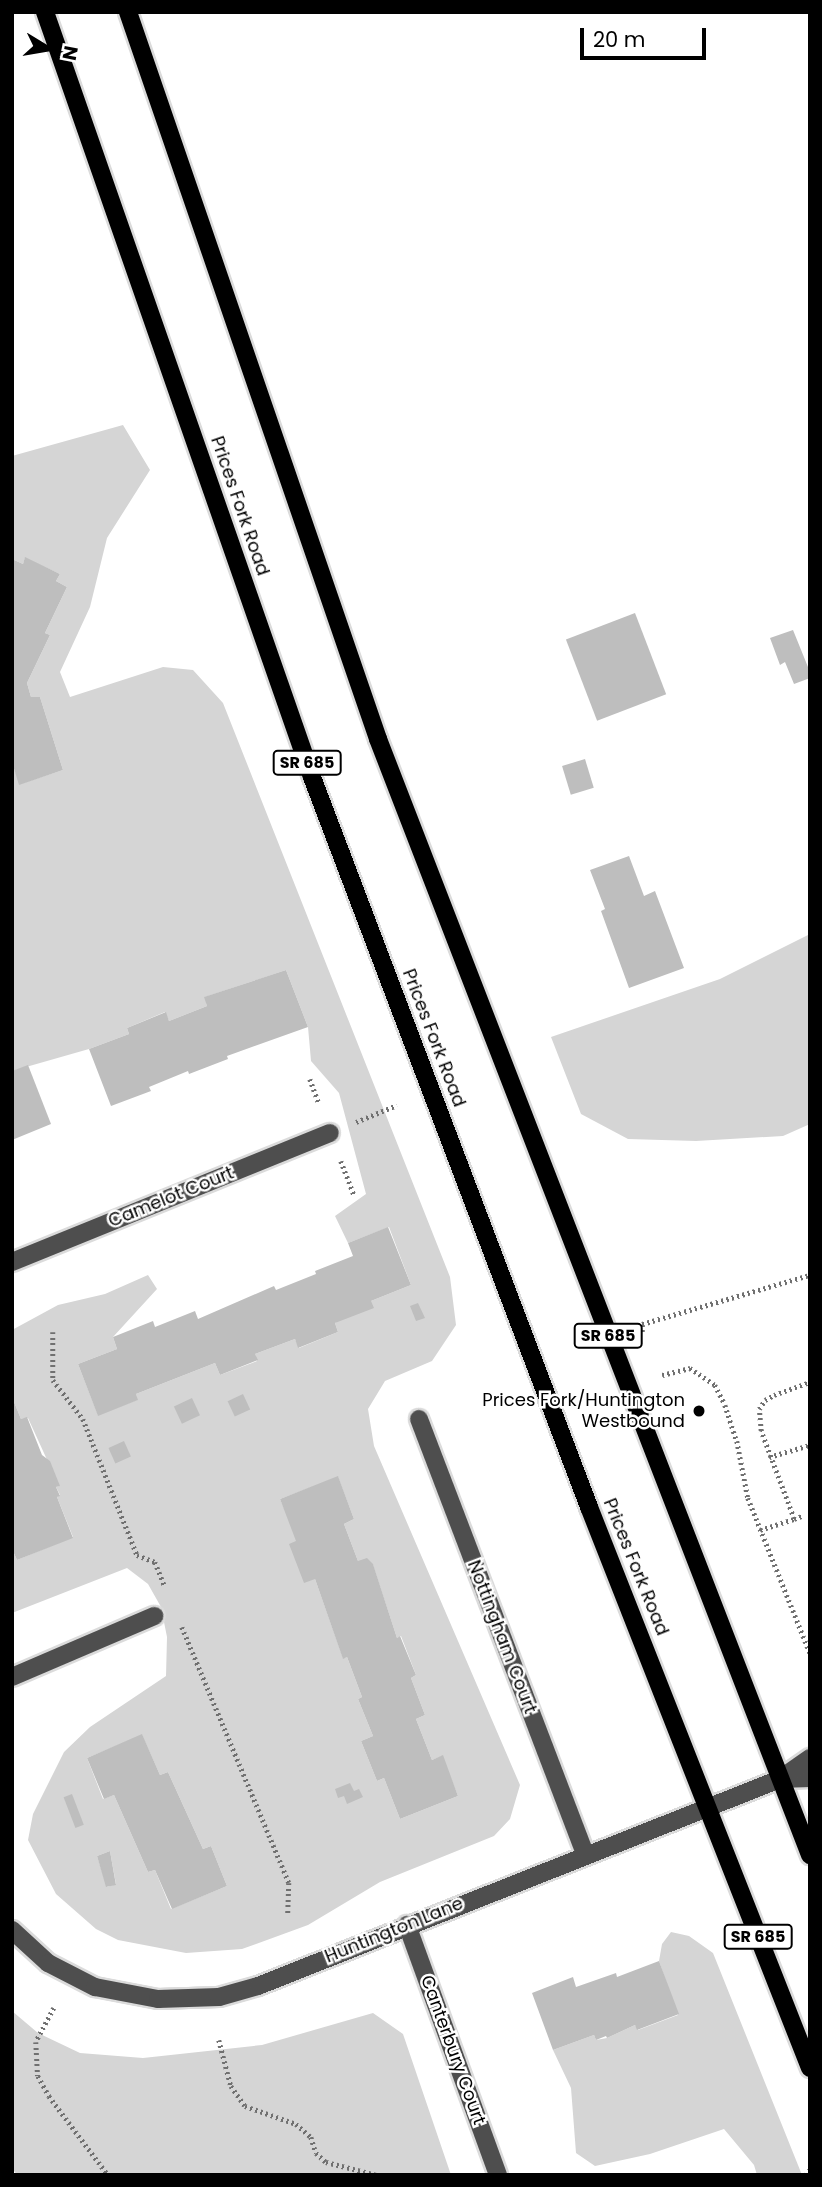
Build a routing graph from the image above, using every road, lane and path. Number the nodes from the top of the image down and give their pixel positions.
1 (46, 12) edge
2 (128, 12) edge
3 (397, 1105) dead end
4 (352, 1124) dead end
5 (330, 1133) dead end
6 (12, 1262) edge
7 (810, 1275) edge
8 (642, 1336) dead end
9 (662, 1375) dead end
10 (810, 1382) edge
11 (419, 1419) dead end
12 (810, 1445) edge
13 (769, 1457) junction
14 (803, 1516) dead end
15 (794, 1519) junction
16 (760, 1530) junction
17 (154, 1616) dead end
18 (810, 1653) edge
19 (12, 1677) edge
20 (810, 1758) edge
21 (810, 1778) edge
22 (780, 1779) junction
23 (707, 1806) junction
24 (585, 1854) junction
25 (810, 1855) edge
26 (407, 1925) junction
27 (12, 1930) edge
28 (54, 2008) dead end
29 (219, 2040) dead end
30 (810, 2068) edge
31 (108, 2175) edge
32 (377, 2175) edge
33 (498, 2175) edge

1 - 23 main road, Prices Fork Road / SR 685
2 - 22 main road, SR 685
3 - 4 path
5 - 6 street, Camelot Court
7 - 8 path
9 - 16 path
10 - 13 path
11 - 24 street, Nottingham Court
12 - 13 path
13 - 15 path
14 - 15 path
15 - 16 path
16 - 18 path
17 - 19 street
20 - 22 street
21 - 22 street
22 - 23 street, Huntington Lane
22 - 25 main road, SR 685
23 - 24 street, Huntington Lane
23 - 30 main road, Prices Fork Road / SR 685
24 - 26 street, Huntington Lane
26 - 27 street, Huntington Lane
26 - 33 street, Canterbury Court
28 - 31 path
29 - 32 path

